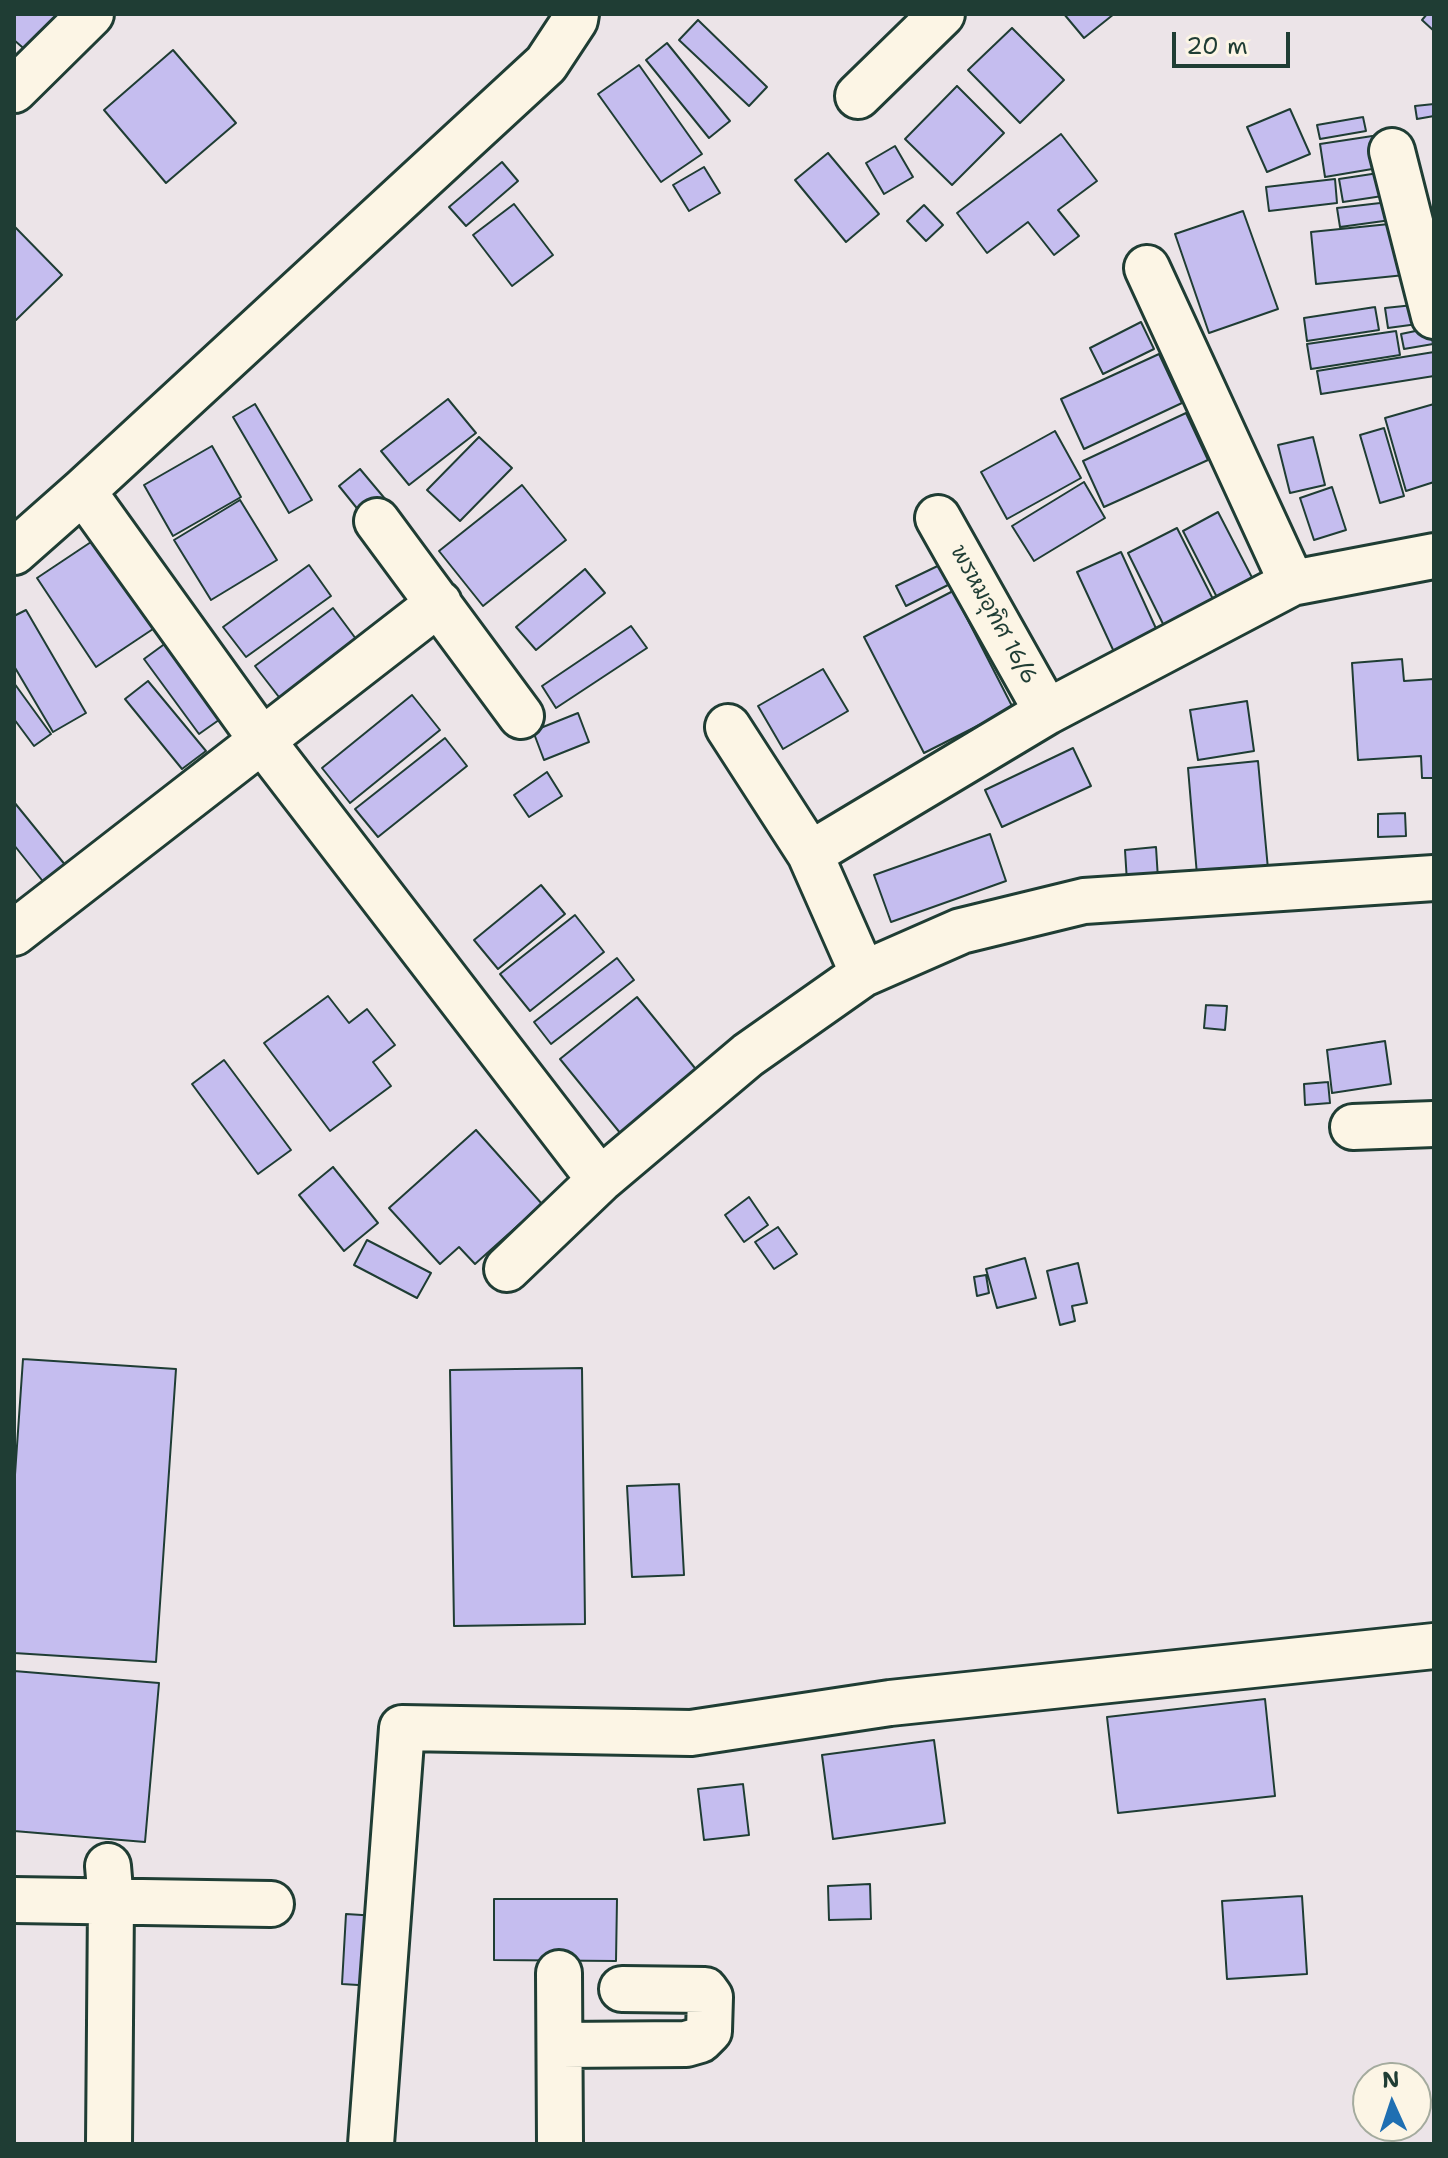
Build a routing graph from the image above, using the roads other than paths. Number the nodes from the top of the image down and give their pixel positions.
1 (91, 14) edge
2 (576, 14) edge
3 (942, 14) edge
4 (14, 90) edge
5 (858, 96) dead end
6 (1392, 151) dead end
7 (1147, 268) dead end
8 (1434, 316) edge
9 (83, 491) junction
10 (938, 518) dead end
11 (377, 521) dead end
12 (14, 552) edge
13 (1434, 556) edge
14 (1292, 583) junction
15 (439, 603) junction
16 (1047, 712) junction
17 (521, 716) dead end
18 (728, 727) dead end
19 (261, 739) junction
20 (810, 854) junction
21 (1434, 878) edge
22 (14, 933) edge
23 (863, 974) junction
24 (1434, 1124) edge
25 (1353, 1127) dead end
26 (600, 1180) junction
27 (507, 1269) dead end
28 (1434, 1646) edge
29 (110, 1884) junction
30 (14, 1900) edge
31 (271, 1904) dead end
32 (559, 1973) dead end
33 (622, 1989) dead end
34 (561, 2045) junction
35 (109, 2144) edge
36 (371, 2144) edge
37 (560, 2144) edge

1 - 4 street
2 - 9 street
3 - 5 street
6 - 8 street
7 - 14 street
9 - 12 street
9 - 19 street
10 - 16 street, พรหมอุทิศ 16/6
11 - 15 street
13 - 14 street
14 - 16 street
15 - 17 street
15 - 19 street
16 - 20 street
18 - 20 street
19 - 22 street
19 - 26 street
20 - 23 street
21 - 23 street
23 - 26 street
24 - 25 street
26 - 27 street
28 - 36 street
29 - 30 street
29 - 31 street
29 - 35 street
32 - 34 street
33 - 34 street
34 - 37 street

